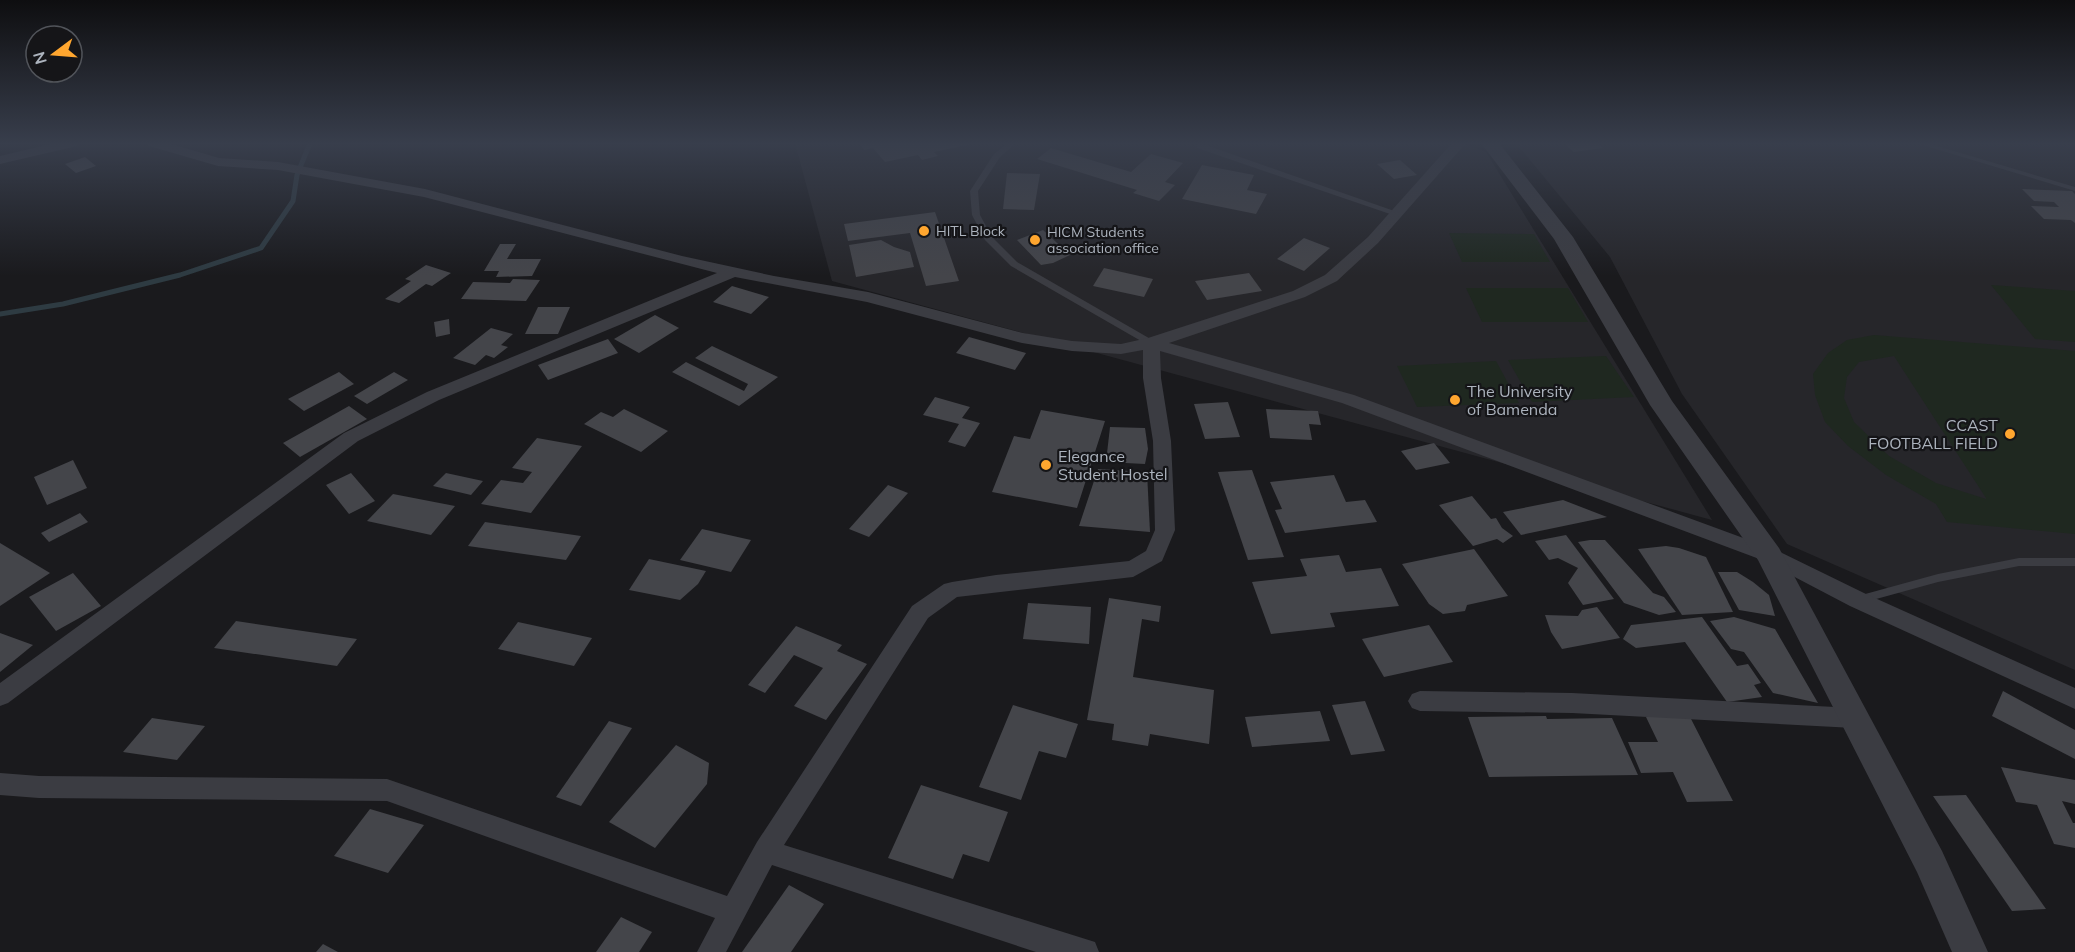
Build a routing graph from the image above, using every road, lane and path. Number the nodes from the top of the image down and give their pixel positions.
1 (395, 187) edge
2 (976, 187) edge
3 (1322, 187) edge
4 (1419, 187) edge
5 (1525, 187) edge
6 (1396, 213) junction
7 (734, 272) junction
8 (1151, 344) junction
9 (1769, 555) junction
10 (2075, 562) edge
11 (1858, 600) junction
12 (0, 696) edge
13 (2075, 699) edge
14 (1420, 701) dead end
15 (1854, 718) junction
16 (0, 784) edge
17 (766, 851) junction
18 (733, 911) junction
19 (711, 952) edge
20 (1085, 952) edge
21 (1970, 952) edge

1 - 7 street
2 - 8 lane
3 - 6 lane
4 - 6 street
5 - 9 street
6 - 8 street
7 - 8 street
7 - 12 street
8 - 9 street
8 - 17 street
9 - 11 street
9 - 15 street
10 - 11 lane
11 - 13 street
14 - 15 street
15 - 21 street
16 - 18 street
17 - 18 street
17 - 20 street
18 - 19 street

